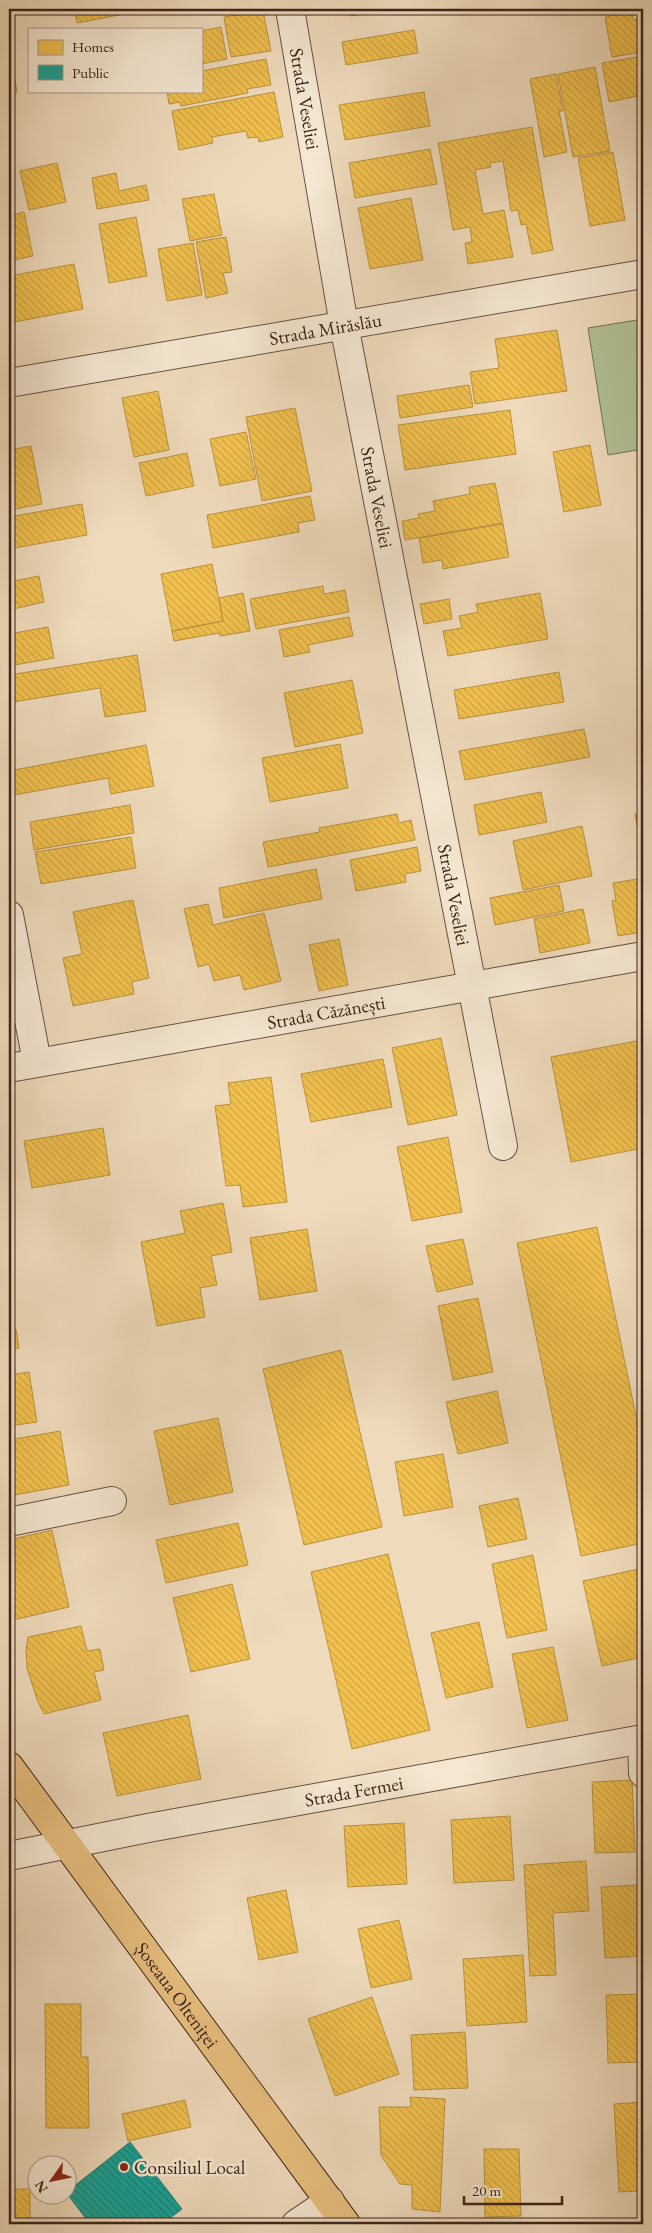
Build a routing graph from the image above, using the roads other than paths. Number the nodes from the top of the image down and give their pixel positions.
1 (290, 9) edge
2 (643, 274) edge
3 (344, 325) junction
4 (9, 383) edge
5 (9, 915) edge
6 (643, 956) edge
7 (472, 986) junction
8 (37, 1062) junction
9 (9, 1068) edge
10 (503, 1146) dead end
11 (112, 1501) dead end
12 (9, 1522) edge
13 (643, 1739) edge
14 (9, 1766) edge
15 (643, 1773) edge
16 (66, 1844) junction
17 (9, 1856) edge
18 (330, 2201) junction
19 (296, 2224) edge
20 (346, 2224) edge

1 - 3 street, Strada Veseliei
2 - 3 street, Strada Mirăslău
3 - 4 street, Strada Mirăslău
3 - 7 street, Strada Veseliei
5 - 8 street
6 - 7 street, Strada Căzănești
7 - 8 street, Strada Căzănești
7 - 10 street, Strada Veseliei
8 - 9 street, Strada Căzănești
11 - 12 street
13 - 15 street
13 - 16 street, Strada Fermei
14 - 16 main road, Șoseaua Olteniței
16 - 17 street, Strada Fermei
16 - 18 main road, Șoseaua Olteniței
18 - 19 street
18 - 20 main road, Șoseaua Olteniței

